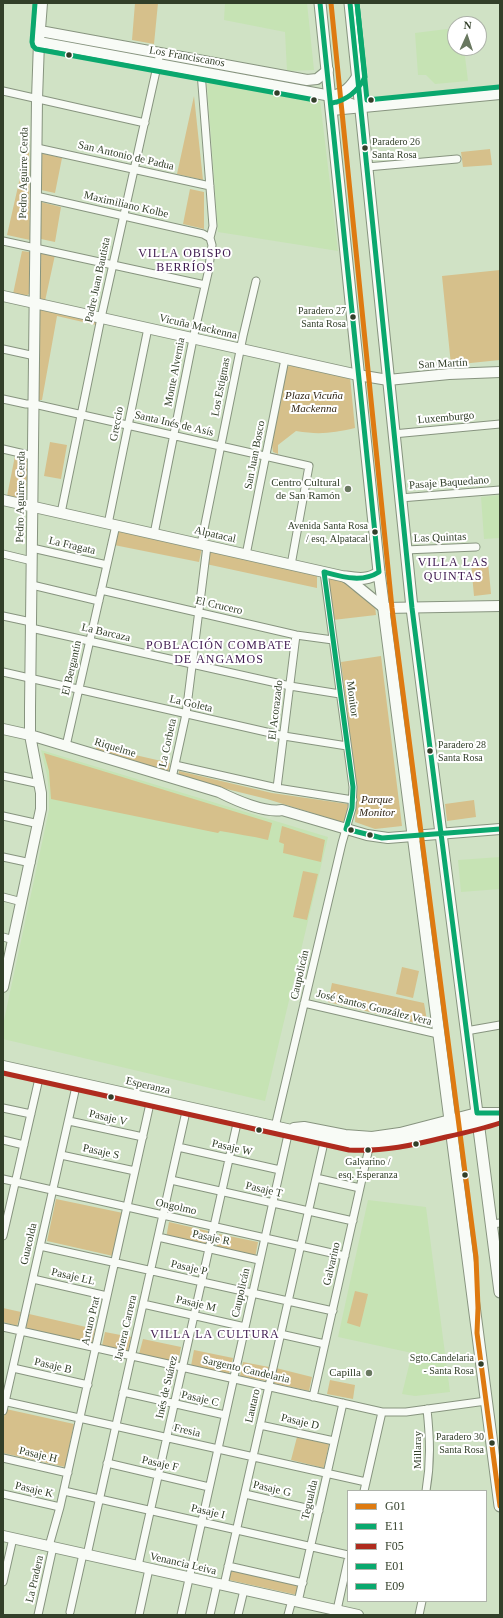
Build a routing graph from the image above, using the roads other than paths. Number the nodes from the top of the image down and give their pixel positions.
1 (42, 3) edge
2 (320, 3) edge
3 (350, 3) edge
4 (40, 31) junction
5 (39, 42) junction
6 (160, 53) junction
7 (158, 64) junction
8 (226, 65) junction
9 (328, 70) junction
10 (201, 72) junction
11 (358, 75) junction
12 (224, 76) junction
13 (3, 91) edge
14 (500, 94) edge
15 (331, 96) junction
16 (37, 99) junction
17 (361, 108) junction
18 (332, 110) junction
19 (145, 123) junction
20 (37, 148) junction
21 (457, 159) dead end
22 (367, 167) junction
23 (134, 169) junction
24 (210, 186) junction
25 (36, 196) junction
26 (124, 216) junction
27 (210, 238) junction
28 (3, 241) edge
29 (35, 248) junction
30 (113, 264) junction
31 (256, 281) dead end
32 (206, 285) junction
33 (3, 296) edge
34 (35, 303) junction
35 (101, 318) junction
36 (148, 328) junction
37 (193, 338) junction
38 (3, 349) edge
39 (240, 349) junction
40 (35, 356) junction
41 (285, 359) junction
42 (500, 372) edge
43 (358, 375) junction
44 (388, 380) junction
45 (3, 399) edge
46 (34, 404) junction
47 (81, 415) junction
48 (500, 424) edge
49 (128, 425) junction
50 (393, 434) junction
51 (174, 436) junction
52 (221, 446) junction
53 (3, 449) edge
54 (33, 456) junction
55 (266, 456) junction
56 (500, 490) edge
57 (400, 498) junction
58 (3, 500) edge
59 (33, 507) junction
60 (61, 513) junction
61 (112, 524) junction
62 (154, 534) junction
63 (204, 545) junction
64 (476, 547) dead end
65 (32, 548) junction
66 (405, 550) junction
67 (3, 554) edge
68 (246, 555) junction
69 (32, 561) junction
70 (107, 565) junction
71 (291, 565) junction
72 (324, 572) junction
73 (379, 572) junction
74 (346, 577) junction
75 (32, 585) junction
76 (101, 590) junction
77 (98, 601) junction
78 (500, 606) edge
79 (384, 608) junction
80 (412, 608) junction
81 (199, 613) junction
82 (3, 616) edge
83 (31, 625) junction
84 (296, 635) junction
85 (333, 640) junction
86 (90, 641) junction
87 (193, 664) junction
88 (3, 672) edge
89 (30, 678) junction
90 (290, 686) junction
91 (79, 689) junction
92 (340, 694) junction
93 (186, 714) junction
94 (3, 728) edge
95 (30, 735) junction
96 (284, 736) junction
97 (66, 746) junction
98 (347, 746) junction
99 (175, 765) junction
100 (3, 776) edge
101 (172, 778) junction
102 (40, 784) junction
103 (277, 788) junction
104 (353, 800) junction
105 (3, 816) edge
106 (39, 824) junction
107 (346, 829) junction
108 (500, 829) edge
109 (441, 834) junction
110 (412, 835) junction
111 (3, 856) edge
112 (31, 863) junction
113 (3, 897) edge
114 (22, 902) junction
115 (3, 937) edge
116 (14, 940) junction
117 (4, 981) edge
118 (304, 1003) junction
119 (500, 1025) edge
120 (466, 1031) junction
121 (438, 1034) junction
122 (3, 1066) edge
123 (40, 1074) junction
124 (78, 1082) junction
125 (152, 1099) junction
126 (187, 1107) junction
127 (3, 1108) edge
128 (500, 1113) edge
129 (31, 1114) junction
130 (500, 1116) edge
131 (238, 1118) junction
132 (478, 1119) junction
133 (69, 1121) junction
134 (450, 1125) junction
135 (275, 1127) junction
136 (289, 1130) junction
137 (143, 1137) junction
138 (324, 1138) junction
139 (3, 1140) edge
140 (371, 1140) junction
141 (24, 1145) junction
142 (178, 1147) junction
143 (61, 1155) junction
144 (229, 1158) junction
145 (280, 1170) junction
146 (135, 1171) junction
147 (316, 1178) junction
148 (3, 1179) edge
149 (171, 1180) junction
150 (15, 1182) junction
151 (360, 1188) junction
152 (53, 1190) junction
153 (222, 1191) junction
154 (272, 1203) junction
155 (6, 1206) edge
156 (127, 1207) junction
157 (308, 1211) junction
158 (163, 1215) junction
159 (353, 1221) junction
160 (496, 1224) edge
161 (214, 1226) junction
162 (3, 1236) edge
163 (158, 1238) junction
164 (264, 1238) junction
165 (40, 1246) junction
166 (300, 1246) junction
167 (209, 1249) junction
168 (345, 1256) junction
169 (260, 1260) junction
170 (115, 1262) junction
171 (151, 1270) junction
172 (33, 1279) junction
173 (202, 1282) junction
174 (500, 1292) edge
175 (252, 1293) junction
176 (108, 1296) junction
177 (288, 1301) junction
178 (143, 1304) junction
179 (333, 1311) junction
180 (194, 1315) junction
181 (3, 1327) edge
182 (244, 1327) junction
183 (21, 1331) junction
184 (280, 1334) junction
185 (325, 1344) junction
186 (96, 1348) junction
187 (131, 1356) junction
188 (182, 1367) junction
189 (13, 1368) junction
190 (233, 1379) junction
191 (88, 1385) junction
192 (269, 1387) junction
193 (123, 1392) junction
194 (313, 1397) junction
195 (4, 1401) edge
196 (486, 1401) junction
197 (343, 1403) junction
198 (174, 1404) junction
199 (427, 1409) junction
200 (3, 1411) edge
201 (382, 1412) junction
202 (225, 1415) junction
203 (80, 1418) junction
204 (260, 1425) junction
205 (115, 1426) junction
206 (167, 1438) junction
207 (334, 1441) junction
208 (217, 1449) junction
209 (253, 1457) junction
210 (3, 1458) edge
211 (107, 1463) junction
212 (68, 1473) junction
213 (327, 1474) junction
214 (158, 1475) junction
215 (366, 1482) junction
216 (209, 1487) junction
217 (364, 1490) edge
218 (426, 1490) edge
219 (64, 1491) junction
220 (3, 1494) edge
221 (245, 1494) junction
222 (99, 1499) junction
223 (500, 1506) edge
224 (60, 1507) junction
225 (150, 1510) junction
226 (319, 1511) junction
227 (201, 1522) junction
228 (236, 1530) junction
229 (8, 1537) edge
230 (51, 1547) junction
231 (310, 1547) junction
232 (85, 1554) junction
233 (347, 1555) edge
234 (347, 1565) edge
235 (138, 1566) junction
236 (228, 1566) junction
237 (149, 1568) junction
238 (189, 1577) junction
239 (3, 1582) edge
240 (302, 1583) junction
241 (221, 1584) junction
242 (244, 1590) junction
243 (295, 1601) junction
244 (422, 1602) edge
245 (337, 1610) junction
246 (70, 1612) dead end
247 (38, 1615) edge
248 (139, 1615) edge
249 (181, 1615) edge
250 (210, 1615) edge
251 (238, 1615) edge
252 (288, 1615) edge
253 (358, 1615) edge
254 (419, 1615) edge

1 - 4 street, Pedro Aguirre Cerda
2 - 9 main road
3 - 11 main road
4 - 5 street, Pedro Aguirre Cerda
4 - 6 street, Los Franciscanos
5 - 7 street, Los Franciscanos
5 - 16 street, Pedro Aguirre Cerda
6 - 7 street, Padre Juan Bautista
6 - 8 street, Los Franciscanos
7 - 10 street, Los Franciscanos
7 - 19 street, Padre Juan Bautista
8 - 9 street, Los Franciscanos
8 - 12 street
9 - 15 main road
10 - 12 street, Los Franciscanos
10 - 24 street, Monte Alvernia
11 - 15 street
11 - 17 main road
12 - 15 street, Los Franciscanos
13 - 16 street
14 - 17 street
15 - 17 street, Los Franciscanos
15 - 18 main road
16 - 19 street
16 - 20 street, Pedro Aguirre Cerda
17 - 18 street
17 - 22 main road
18 - 43 main road
19 - 23 street, Padre Juan Bautista
20 - 23 street, San Antonio de Padua
20 - 25 street, Pedro Aguirre Cerda
21 - 22 street
22 - 44 main road
23 - 24 street, San Antonio de Padua
23 - 26 street, Padre Juan Bautista
24 - 27 street, Monte Alvernia
25 - 26 street, Maximiliano Kolbe
25 - 29 street, Pedro Aguirre Cerda
26 - 27 street, Maximiliano Kolbe
26 - 30 street, Padre Juan Bautista
27 - 32 street, Monte Alvernia
28 - 29 street
29 - 30 street
29 - 34 street, Pedro Aguirre Cerda
30 - 32 street
30 - 35 street, Padre Juan Bautista
31 - 39 street, Los Estigmas
32 - 37 street, Monte Alvernia
33 - 34 street, Vicuña Mackenna
34 - 35 street, Vicuña Mackenna
34 - 40 street, Pedro Aguirre Cerda
35 - 36 street, Vicuña Mackenna
35 - 47 street, Padre Juan Bautista
36 - 37 street, Vicuña Mackenna
36 - 49 street, Greccio
37 - 39 street, Vicuña Mackenna
37 - 51 street, Monte Alvernia
38 - 40 street
39 - 41 street, Vicuña Mackenna
39 - 52 street, Los Estigmas
40 - 46 street, Pedro Aguirre Cerda
41 - 43 street, Vicuña Mackenna
41 - 55 street, San Juan Bosco
42 - 44 street, San Martín
43 - 44 street, Vicuña Mackenna
43 - 73 main road
44 - 50 main road
45 - 46 street, Santa Inés de Asís
46 - 47 street, Santa Inés de Asís
46 - 54 street, Pedro Aguirre Cerda
47 - 49 street, Santa Inés de Asís
47 - 60 street, Padre Juan Bautista
48 - 50 street, Luxemburgo
49 - 51 street, Santa Inés de Asís
49 - 61 street, Greccio
50 - 57 main road
51 - 52 street, Santa Inés de Asís
51 - 62 street, Monte Alvernia
52 - 55 street, Santa Inés de Asís
52 - 63 street, Los Estigmas
53 - 54 street
54 - 59 street, Pedro Aguirre Cerda
55 - 68 street, San Juan Bosco
55 - 71 street, Santa Inés de Asís
56 - 57 street, Pasaje Baquedano
57 - 66 main road
58 - 59 street, Alpatacal
59 - 60 street, Alpatacal
59 - 65 street, Pedro Aguirre Cerda
60 - 61 street, Alpatacal
61 - 62 street, Alpatacal
61 - 70 street, El Bergantín
62 - 63 street, Alpatacal
63 - 68 street, Alpatacal
63 - 81 street, La Corbeta
64 - 66 street, Las Quintas
65 - 69 street, Pedro Aguirre Cerda
65 - 70 street, La Fragata
66 - 80 main road
67 - 69 street
68 - 71 street, Alpatacal
69 - 75 street, Pedro Aguirre Cerda
70 - 76 street, El Bergantín
71 - 72 street, Alpatacal
72 - 74 street, Alpatacal
72 - 85 street, Monitor
73 - 74 main road
73 - 79 main road
74 - 79 street, Alpatacal
75 - 77 street
75 - 83 street, Pedro Aguirre Cerda
76 - 77 street, El Bergantín
76 - 81 street, El Crucero
77 - 86 street, El Bergantín
78 - 80 street
79 - 80 street
79 - 110 main road
80 - 109 main road
81 - 84 street, El Crucero
81 - 87 street, La Corbeta
82 - 83 street, La Barcaza
83 - 86 street, La Barcaza
83 - 89 street, Pedro Aguirre Cerda
84 - 85 street, El Crucero
84 - 90 street, El Acorazado
85 - 92 street, Monitor
86 - 87 street, La Barcaza
86 - 91 street, El Bergantín
87 - 90 street, La Barcaza
87 - 93 street, La Corbeta
88 - 89 street, La Goleta
89 - 91 street, La Goleta
89 - 95 street, Pedro Aguirre Cerda
90 - 92 street, La Barcaza
90 - 96 street, El Acorazado
91 - 93 street, La Goleta
91 - 97 street, El Bergantín
92 - 98 street, Monitor
93 - 96 street, La Goleta
93 - 99 street, La Corbeta
94 - 95 street, Riquelme
95 - 97 street, Riquelme
95 - 102 street, Pedro Aguirre Cerda
96 - 98 street, La Goleta
96 - 103 street, El Acorazado
97 - 101 street, Riquelme
98 - 104 street, Monitor
99 - 101 street, La Corbeta
99 - 103 street
100 - 102 street
101 - 107 street, Riquelme
102 - 106 street, Pedro Aguirre Cerda
103 - 104 street
104 - 107 street, Monitor
105 - 106 street
106 - 112 street, Pedro Aguirre Cerda
107 - 110 street, Riquelme
107 - 118 street, Caupolicán
108 - 109 street, Riquelme
109 - 110 street, Riquelme
109 - 120 main road
110 - 121 main road
111 - 112 street
112 - 114 street, Pedro Aguirre Cerda
113 - 114 street
114 - 116 street, Pedro Aguirre Cerda
115 - 116 street
116 - 117 street, Pedro Aguirre Cerda
118 - 121 street, José Santos González Vera
118 - 135 street, Caupolicán
119 - 120 street
120 - 132 main road
121 - 134 main road
122 - 123 street, Esperanza
123 - 124 street, Esperanza
123 - 129 street
124 - 125 street, Esperanza
124 - 133 street, Guacolda
125 - 126 street, Esperanza
125 - 137 street, Arturo Prat
126 - 131 street, Esperanza
126 - 142 street, Javiera Carrera
127 - 129 street
128 - 132 street
129 - 141 street
130 - 132 street
131 - 135 street, Esperanza
131 - 144 street, Inés de Suárez
132 - 134 street, Esperanza
132 - 160 main road
133 - 137 street, Pasaje V
133 - 143 street, Guacolda
134 - 140 street, Esperanza
134 - 196 main road
135 - 136 street, Esperanza
136 - 138 street, Esperanza
136 - 140 street, Esperanza
136 - 145 street, Caupolicán
137 - 146 street, Arturo Prat
138 - 140 street, Esperanza
138 - 147 street, Lautaro
139 - 141 street
140 - 151 street, Galvarino
141 - 150 street
142 - 144 street, Pasaje W
142 - 149 street, Javiera Carrera
143 - 146 street, Pasaje S
143 - 152 street, Guacolda
144 - 145 street, Pasaje W
144 - 153 street, Inés de Suárez
145 - 154 street, Caupolicán
146 - 156 street, Arturo Prat
147 - 151 street
147 - 157 street, Lautaro
148 - 150 street, Ongolmo
149 - 153 street, Pasaje T
149 - 158 street, Javiera Carrera
150 - 152 street, Ongolmo
150 - 155 street
151 - 159 street, Galvarino
152 - 156 street, Ongolmo
152 - 165 street, Guacolda
153 - 154 street, Pasaje T
153 - 161 street, Inés de Suárez
154 - 157 street, Pasaje T
154 - 164 street, Caupolicán
155 - 162 street
156 - 158 street, Ongolmo
156 - 170 street, Arturo Prat
157 - 159 street, Pasaje T
157 - 166 street, Lautaro
158 - 161 street, Ongolmo
158 - 163 street, Javiera Carrera
159 - 168 street, Galvarino
160 - 174 main road
161 - 164 street, Ongolmo
161 - 167 street, Inés de Suárez
163 - 167 street, Pasaje R
163 - 171 street, Javiera Carrera
164 - 166 street, Ongolmo
164 - 169 street, Caupolicán
165 - 170 street, Pasaje P
165 - 172 street, Guacolda
166 - 168 street, Ongolmo
166 - 177 street, Lautaro
167 - 169 street, Pasaje R
167 - 173 street, Inés de Suárez
168 - 179 street, Galvarino
169 - 175 street, Caupolicán
170 - 171 street, Pasaje P
170 - 176 street, Arturo Prat
171 - 173 street, Pasaje P
171 - 178 street, Javiera Carrera
172 - 176 street, Pasaje LL
172 - 183 street, Guacolda
173 - 175 street, Pasaje P
173 - 180 street, Inés de Suárez
175 - 177 street, Pasaje P
175 - 182 street, Caupolicán
176 - 186 street, Arturo Prat
177 - 179 street, Pasaje P
177 - 184 street, Lautaro
178 - 180 street, Pasaje M
178 - 187 street, Javiera Carrera
179 - 185 street, Galvarino
180 - 182 street, Pasaje M
180 - 188 street, Inés de Suárez
181 - 183 street, Sargento Candelaria
182 - 190 street, Caupolicán
183 - 186 street, Sargento Candelaria
183 - 189 street, Guacolda
184 - 185 street
184 - 192 street, Lautaro
185 - 194 street, Galvarino
186 - 187 street, Sargento Candelaria
186 - 191 street, Arturo Prat
187 - 188 street, Sargento Candelaria
187 - 193 street, Javiera Carrera
188 - 190 street, Sargento Candelaria
188 - 198 street, Inés de Suárez
189 - 191 street, Pasaje B
189 - 195 street, Guacolda
190 - 192 street, Sargento Candelaria
190 - 202 street, Caupolicán
191 - 203 street, Arturo Prat
192 - 194 street, Sargento Candelaria
192 - 204 street, Lautaro
193 - 198 street, Pasaje C
193 - 205 street, Javiera Carrera
194 - 197 street, Sargento Candelaria
195 - 200 street, Guacolda
195 - 203 street, Fresia
196 - 199 street, Sargento Candelaria
196 - 223 main road
197 - 201 street, Sargento Candelaria
197 - 207 street, Tegualda
198 - 202 street, Pasaje C
198 - 206 street, Inés de Suárez
199 - 201 street, Sargento Candelaria
199 - 218 street, Millaray
201 - 215 street
202 - 208 street, Caupolicán
203 - 205 street, Fresia
203 - 212 street, Arturo Prat
204 - 207 street, Pasaje D
204 - 209 street, Lautaro
205 - 206 street, Fresia
205 - 211 street, Javiera Carrera
206 - 208 street, Fresia
206 - 214 street, Inés de Suárez
207 - 213 street, Tegualda
208 - 209 street, Fresia
208 - 216 street, Caupolicán
209 - 213 street, Fresia
209 - 221 street, Lautaro
210 - 212 street, Pasaje H
211 - 214 street, Pasaje F
211 - 222 street, Javiera Carrera
212 - 219 street, Arturo Prat
213 - 215 street, Fresia
213 - 226 street, Tegualda
214 - 216 street, Pasaje F
214 - 225 street, Inés de Suárez
215 - 217 street
216 - 227 street, Caupolicán
219 - 222 street, Pasaje I
219 - 224 street, Arturo Prat
220 - 224 street, Pasaje K
221 - 226 street, Pasaje G
221 - 228 street, Lautaro
222 - 225 street, Pasaje I
222 - 232 street, Javiera Carrera
224 - 230 street, Arturo Prat
225 - 227 street, Pasaje I
225 - 235 street, Inés de Suárez
226 - 231 street, Tegualda
227 - 228 street, Pasaje I
227 - 238 street, Caupolicán
228 - 231 street, Pasaje I
228 - 236 street, Lautaro
229 - 230 street, Venancia Leiva
229 - 239 street
230 - 232 street, Venancia Leiva
230 - 247 street, La Pradera
231 - 233 street, Pasaje I
231 - 240 street, Tegualda
232 - 235 street, Venancia Leiva
232 - 246 street, Javiera Carrera
234 - 245 street
235 - 237 street, Venancia Leiva
236 - 240 street, Venancia Leiva
236 - 241 street, Lautaro
237 - 238 street, Venancia Leiva
237 - 248 street
238 - 241 street, Venancia Leiva
238 - 249 street, Caupolicán
240 - 243 street, Tegualda
241 - 242 street, Venancia Leiva
241 - 250 street, Lautaro
242 - 243 street, Venancia Leiva
242 - 251 street
243 - 245 street, Venancia Leiva
243 - 252 street, Tegualda
244 - 254 street
245 - 253 street, Venancia Leiva

